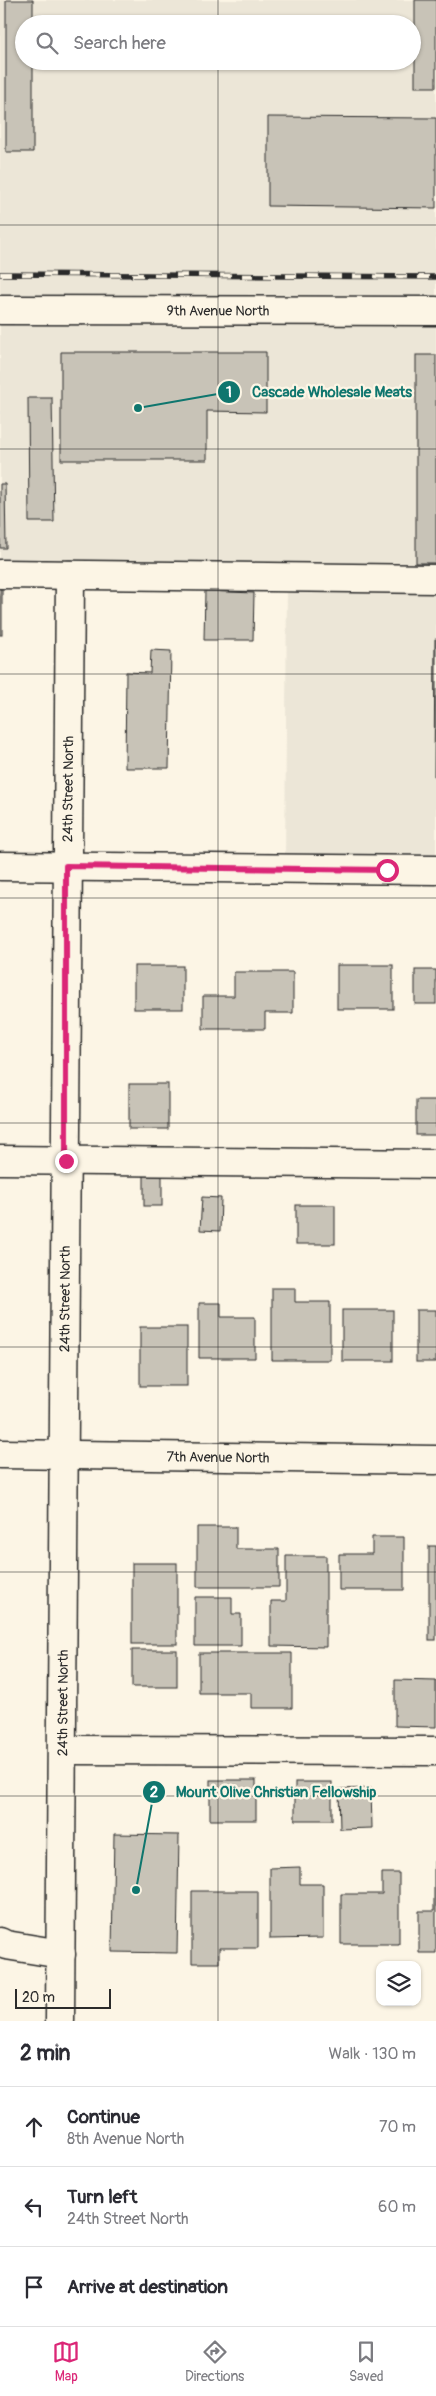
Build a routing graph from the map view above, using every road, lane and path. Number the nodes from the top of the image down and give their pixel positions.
1 (0, 310) edge
2 (436, 311) edge
3 (0, 574) edge
4 (70, 575) junction
5 (436, 579) edge
6 (0, 866) edge
7 (66, 866) junction
8 (436, 870) edge
9 (0, 1160) edge
10 (66, 1161) junction
11 (436, 1164) edge
12 (0, 1454) edge
13 (66, 1454) junction
14 (436, 1460) edge
15 (63, 1750) junction
16 (436, 1751) edge
17 (0, 1942) edge
18 (60, 1954) junction
19 (60, 2021) edge

1 - 2 street, 9th Avenue North
3 - 4 street
4 - 5 street
4 - 7 street, 24th Street North
6 - 7 street
7 - 8 street
7 - 10 street, 24th Street North
9 - 10 street
10 - 11 street
10 - 13 street, 24th Street North
12 - 13 street, 7th Avenue North
13 - 14 street, 7th Avenue North
13 - 15 street, 24th Street North
15 - 16 street
15 - 18 street, 24th Street North
17 - 18 street
18 - 19 street, 24th Street North

